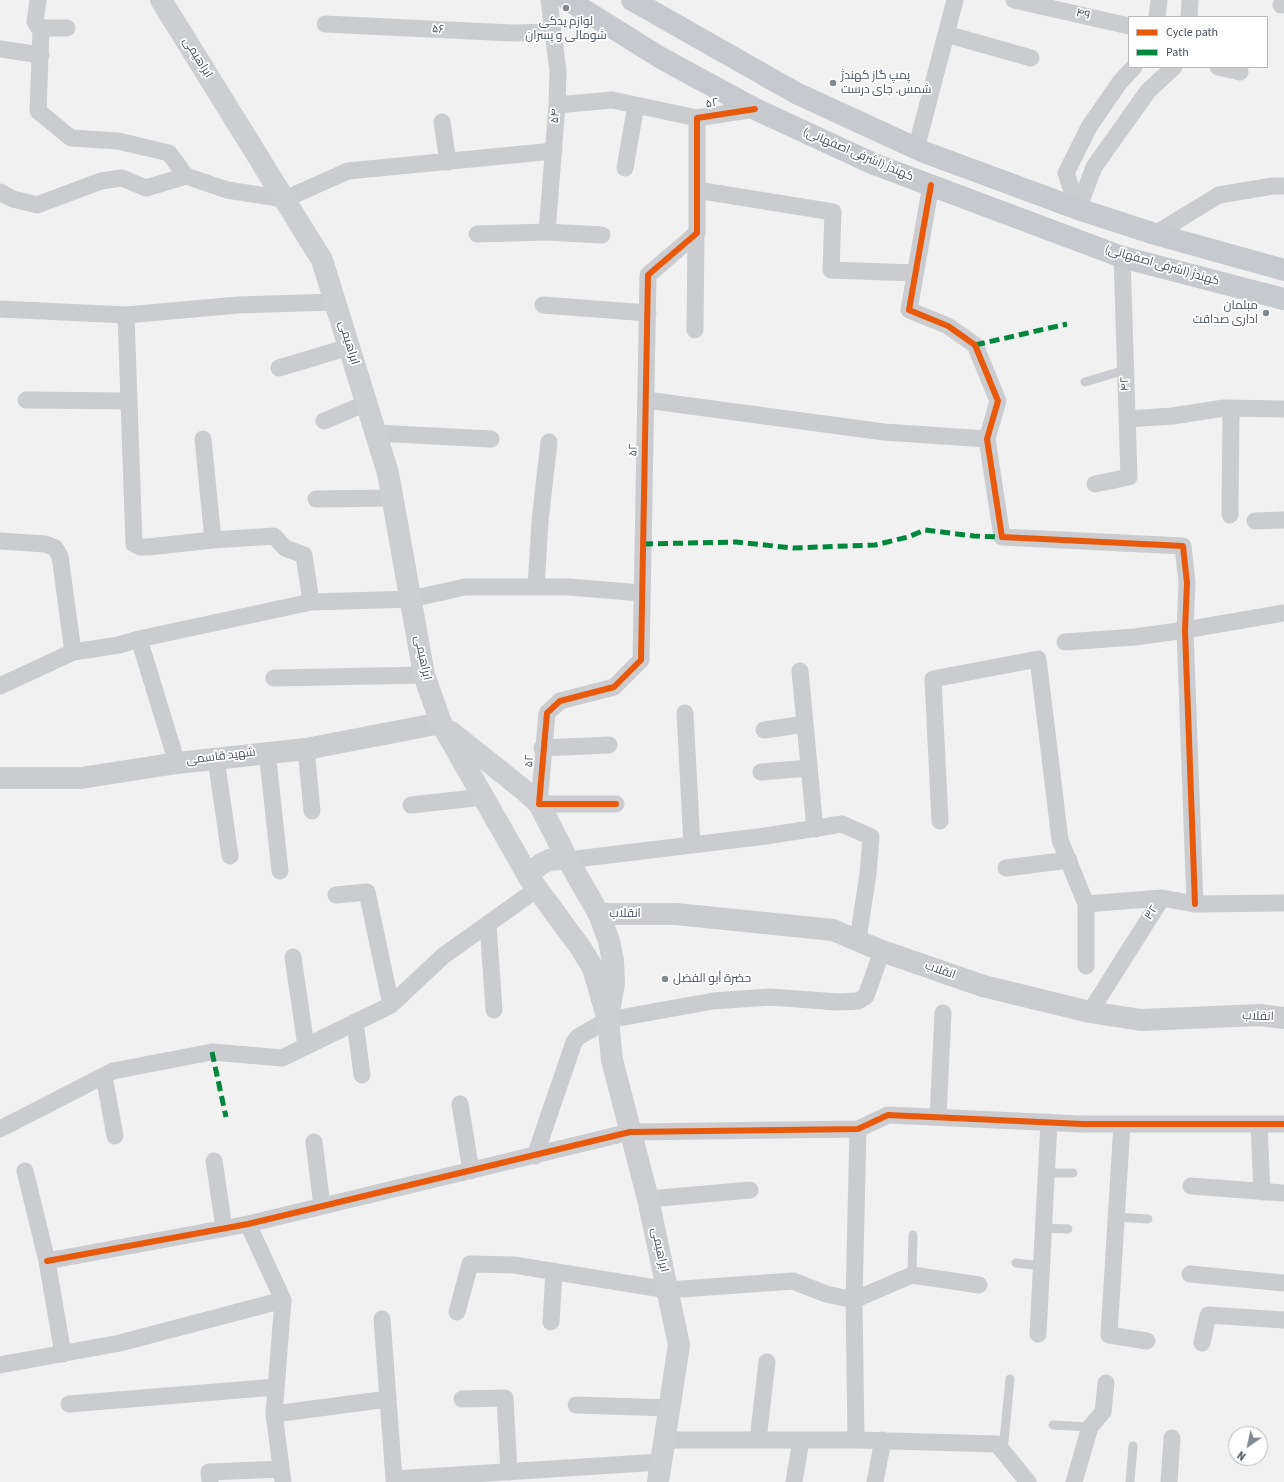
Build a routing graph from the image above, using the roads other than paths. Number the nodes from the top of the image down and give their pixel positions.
1 (38, 0) edge
2 (161, 0) edge
3 (549, 0) edge
4 (568, 0) edge
5 (632, 0) edge
6 (955, 0) edge
7 (1014, 0) edge
8 (1159, 0) edge
9 (1190, 0) edge
10 (1157, 16) edge
11 (1189, 16) edge
12 (325, 24) dead end
13 (1128, 26) edge
14 (67, 28) dead end
15 (41, 31) junction
16 (552, 32) junction
17 (946, 34) junction
18 (0, 49) edge
19 (41, 55) junction
20 (1031, 58) dead end
21 (1133, 68) edge
22 (1173, 68) edge
23 (1222, 68) edge
24 (1240, 72) dead end
25 (557, 104) junction
26 (636, 105) junction
27 (756, 109) junction
28 (697, 118) junction
29 (442, 122) dead end
30 (916, 149) junction
31 (554, 152) junction
32 (448, 162) junction
33 (625, 168) dead end
34 (186, 176) junction
35 (931, 186) junction
36 (1284, 186) edge
37 (697, 190) junction
38 (0, 192) edge
39 (285, 199) junction
40 (1078, 208) junction
41 (547, 232) junction
42 (478, 234) dead end
43 (696, 234) junction
44 (1154, 234) junction
45 (602, 235) dead end
46 (1122, 257) junction
47 (1284, 270) edge
48 (915, 273) junction
49 (1284, 299) edge
50 (335, 302) junction
51 (542, 305) dead end
52 (0, 309) edge
53 (648, 313) junction
54 (126, 315) junction
55 (695, 330) dead end
56 (349, 347) junction
57 (279, 368) dead end
58 (1125, 370) junction
59 (1085, 382) dead end
60 (26, 400) dead end
61 (646, 400) junction
62 (128, 401) junction
63 (366, 403) junction
64 (1231, 408) junction
65 (1284, 409) edge
66 (1127, 419) junction
67 (324, 421) dead end
68 (376, 433) junction
69 (203, 438) dead end
70 (491, 439) dead end
71 (987, 439) junction
72 (549, 442) dead end
73 (1095, 484) dead end
74 (393, 498) junction
75 (316, 499) dead end
76 (1230, 514) dead end
77 (1284, 520) edge
78 (1255, 521) dead end
79 (213, 540) junction
80 (0, 541) edge
81 (536, 587) junction
82 (642, 593) junction
83 (411, 599) junction
84 (311, 602) junction
85 (1284, 613) edge
86 (1185, 630) junction
87 (139, 639) junction
88 (1065, 642) dead end
89 (73, 652) junction
90 (800, 671) dead end
91 (424, 675) junction
92 (274, 678) dead end
93 (0, 686) edge
94 (684, 713) dead end
95 (441, 723) junction
96 (805, 724) junction
97 (764, 730) dead end
98 (609, 745) dead end
99 (542, 748) junction
100 (306, 749) junction
101 (267, 751) junction
102 (216, 759) junction
103 (177, 763) junction
104 (809, 768) junction
105 (761, 772) dead end
106 (0, 778) edge
107 (484, 797) junction
108 (539, 804) junction
109 (616, 804) dead end
110 (411, 805) dead end
111 (312, 811) dead end
112 (940, 821) dead end
113 (815, 829) junction
114 (692, 845) junction
115 (230, 856) dead end
116 (568, 860) junction
117 (1069, 860) junction
118 (1006, 868) dead end
119 (280, 871) dead end
120 (534, 884) junction
121 (336, 895) dead end
122 (1162, 898) junction
123 (1284, 903) edge
124 (1086, 904) junction
125 (1195, 904) junction
126 (599, 914) junction
127 (488, 924) junction
128 (858, 939) junction
129 (882, 951) junction
130 (293, 957) dead end
131 (1086, 966) dead end
132 (391, 1005) junction
133 (494, 1010) dead end
134 (1090, 1012) junction
135 (943, 1013) dead end
136 (1284, 1018) edge
137 (608, 1020) junction
138 (355, 1022) junction
139 (306, 1046) junction
140 (362, 1075) dead end
141 (104, 1076) junction
142 (460, 1104) dead end
143 (938, 1117) junction
144 (1049, 1122) junction
145 (1122, 1124) junction
146 (1259, 1124) junction
147 (1284, 1124) edge
148 (0, 1129) edge
149 (858, 1129) junction
150 (630, 1132) junction
151 (116, 1136) dead end
152 (314, 1142) dead end
153 (535, 1156) junction
154 (214, 1161) dead end
155 (25, 1171) dead end
156 (472, 1171) junction
157 (1073, 1172) dead end
158 (1046, 1173) junction
159 (1191, 1186) dead end
160 (750, 1190) dead end
161 (1262, 1192) junction
162 (1284, 1194) edge
163 (648, 1199) junction
164 (322, 1206) junction
165 (1116, 1217) junction
166 (1148, 1219) dead end
167 (248, 1224) junction
168 (224, 1228) junction
169 (1044, 1228) junction
170 (1068, 1229) dead end
171 (913, 1235) dead end
172 (47, 1261) junction
173 (1016, 1263) dead end
174 (1042, 1266) junction
175 (554, 1271) junction
176 (1190, 1274) dead end
177 (912, 1275) junction
178 (1284, 1283) edge
179 (979, 1285) dead end
180 (668, 1290) junction
181 (283, 1300) junction
182 (854, 1300) junction
183 (457, 1312) dead end
184 (382, 1319) dead end
185 (1284, 1320) edge
186 (551, 1322) dead end
187 (1038, 1334) dead end
188 (1147, 1341) dead end
189 (1202, 1343) dead end
190 (63, 1354) junction
191 (767, 1362) dead end
192 (0, 1365) edge
193 (1010, 1379) dead end
194 (1106, 1383) dead end
195 (276, 1387) junction
196 (388, 1399) junction
197 (462, 1399) dead end
198 (68, 1404) dead end
199 (576, 1405) dead end
200 (669, 1408) junction
201 (274, 1414) junction
202 (1053, 1425) dead end
203 (1090, 1427) junction
204 (1172, 1438) dead end
205 (664, 1440) junction
206 (758, 1440) junction
207 (801, 1440) junction
208 (856, 1440) junction
209 (883, 1440) junction
210 (1133, 1446) dead end
211 (1003, 1452) junction
212 (509, 1472) junction
213 (660, 1472) edge
214 (282, 1476) edge
215 (210, 1482) edge
216 (794, 1482) edge
217 (875, 1482) edge
218 (1028, 1482) edge
219 (1074, 1482) edge
220 (1130, 1482) edge
221 (1169, 1482) edge

1 - 15 street
2 - 39 main road, ابراهیمی
3 - 16 street, ۵۴
4 - 27 main road, کهندژ (اشرفی اصفهانی)
5 - 30 main road
6 - 17 street
7 - 13 street, ۴۹
8 - 10 street
9 - 11 street
12 - 16 street, ۵۶
14 - 15 street
15 - 19 street
16 - 25 street, ۵۴
17 - 20 street
17 - 30 street
18 - 19 street
19 - 34 street
21 - 40 street
22 - 40 street
23 - 24 street
25 - 26 street
25 - 31 street, ۵۴
26 - 28 street
26 - 33 street
27 - 28 street, ۵۲
27 - 35 main road, کهندژ (اشرفی اصفهانی)
28 - 37 street, ۵۲
29 - 32 street
30 - 40 main road
31 - 32 street
31 - 41 street, ۵۴
32 - 39 street
34 - 38 street
34 - 39 street
35 - 46 main road, کهندژ (اشرفی اصفهانی)
35 - 48 street
36 - 44 street
37 - 43 street, ۵۲
37 - 48 street
39 - 50 main road, ابراهیمی
40 - 44 main road
41 - 42 street
41 - 45 street
43 - 53 street, ۵۲
43 - 55 street
44 - 47 main road
46 - 49 main road, کهندژ (اشرفی اصفهانی)
46 - 58 street, ۴۲
48 - 71 street
50 - 54 street
50 - 56 main road, ابراهیمی
51 - 53 street
52 - 54 street
53 - 61 street, ۵۲
54 - 62 street
56 - 57 street
56 - 63 main road, ابراهیمی
58 - 59 lane
58 - 66 street, ۴۲
60 - 62 street
61 - 71 street
61 - 82 street, ۵۲
62 - 79 street
63 - 67 street
63 - 68 main road, ابراهیمی
64 - 65 street
64 - 66 street
64 - 76 street
66 - 73 street, ۴۲
68 - 70 street
68 - 74 main road, ابراهیمی
69 - 79 street
71 - 86 street
72 - 81 street
74 - 75 street
74 - 83 main road, ابراهیمی
77 - 78 street
79 - 84 street
80 - 89 street
81 - 82 street
81 - 83 street
82 - 99 street, ۵۲
83 - 84 street
83 - 91 main road, ابراهیمی
84 - 87 street
85 - 86 street
86 - 88 street
86 - 125 street
87 - 89 street
87 - 103 street
89 - 93 street
90 - 96 street
91 - 92 street
91 - 95 main road, ابراهیمی
94 - 114 street
95 - 100 street, شهید قاسمی
95 - 107 main road, ابراهیمی
95 - 108 main road
96 - 97 street
96 - 104 street
98 - 99 street
99 - 108 street, ۵۲
100 - 101 street, شهید قاسمی
100 - 111 street
101 - 102 street, شهید قاسمی
101 - 119 street
102 - 103 street, شهید قاسمی
102 - 115 street
103 - 106 street, شهید قاسمی
104 - 105 street
104 - 113 street
107 - 110 street
107 - 120 main road, ابراهیمی
108 - 109 street
108 - 116 main road
112 - 117 street
113 - 114 street
113 - 128 street
114 - 116 street
116 - 120 main road
116 - 126 main road
117 - 118 street
117 - 124 street
120 - 127 street
120 - 137 main road, ابراهیمی
121 - 132 street
122 - 124 street
122 - 125 street, ۳۲
122 - 134 street, ۳۲
123 - 125 street, ۳۲
124 - 131 street
126 - 128 street, انقلاب
126 - 137 main road
127 - 132 street
127 - 133 street
128 - 129 street, انقلاب
129 - 134 street, انقلاب
129 - 137 street
130 - 139 street
132 - 138 street
134 - 136 street, انقلاب
135 - 143 street
137 - 150 main road, ابراهیمی
137 - 153 street
138 - 139 street
138 - 140 street
139 - 141 street
141 - 148 street
141 - 151 street
142 - 156 street
143 - 144 street
143 - 149 street
144 - 145 street
144 - 158 street
145 - 146 street
145 - 165 street
146 - 147 street
146 - 161 street
149 - 150 street
149 - 182 street
150 - 153 street
150 - 163 main road, ابراهیمی
152 - 164 street
153 - 156 street
154 - 168 street
155 - 172 street
156 - 164 street
157 - 158 lane
158 - 169 street
159 - 161 street
160 - 163 street
161 - 162 street
163 - 180 main road, ابراهیمی
164 - 167 street
165 - 166 lane
165 - 188 street
167 - 168 street
167 - 181 street
168 - 172 street
169 - 170 lane
169 - 174 street
171 - 177 lane
172 - 190 street
173 - 174 lane
174 - 187 street
175 - 180 street
175 - 183 street
175 - 186 street
176 - 178 street
177 - 179 street
177 - 182 street
180 - 182 street
180 - 200 main road, ابراهیمی
181 - 190 street
181 - 195 street
182 - 208 street
184 - 196 street
185 - 189 street
190 - 192 street
191 - 206 street
193 - 211 lane
194 - 203 street
195 - 198 street
195 - 201 street
196 - 201 street
196 - 212 street
197 - 212 street
199 - 200 street
200 - 205 main road, ابراهیمی
201 - 214 street
202 - 203 lane
203 - 219 street
204 - 221 street
205 - 206 street
205 - 213 main road, ابراهیمی
206 - 207 street
207 - 208 street
207 - 216 street
208 - 209 street
209 - 211 street
209 - 217 street
210 - 220 lane
211 - 218 street
212 - 213 street
214 - 215 street

